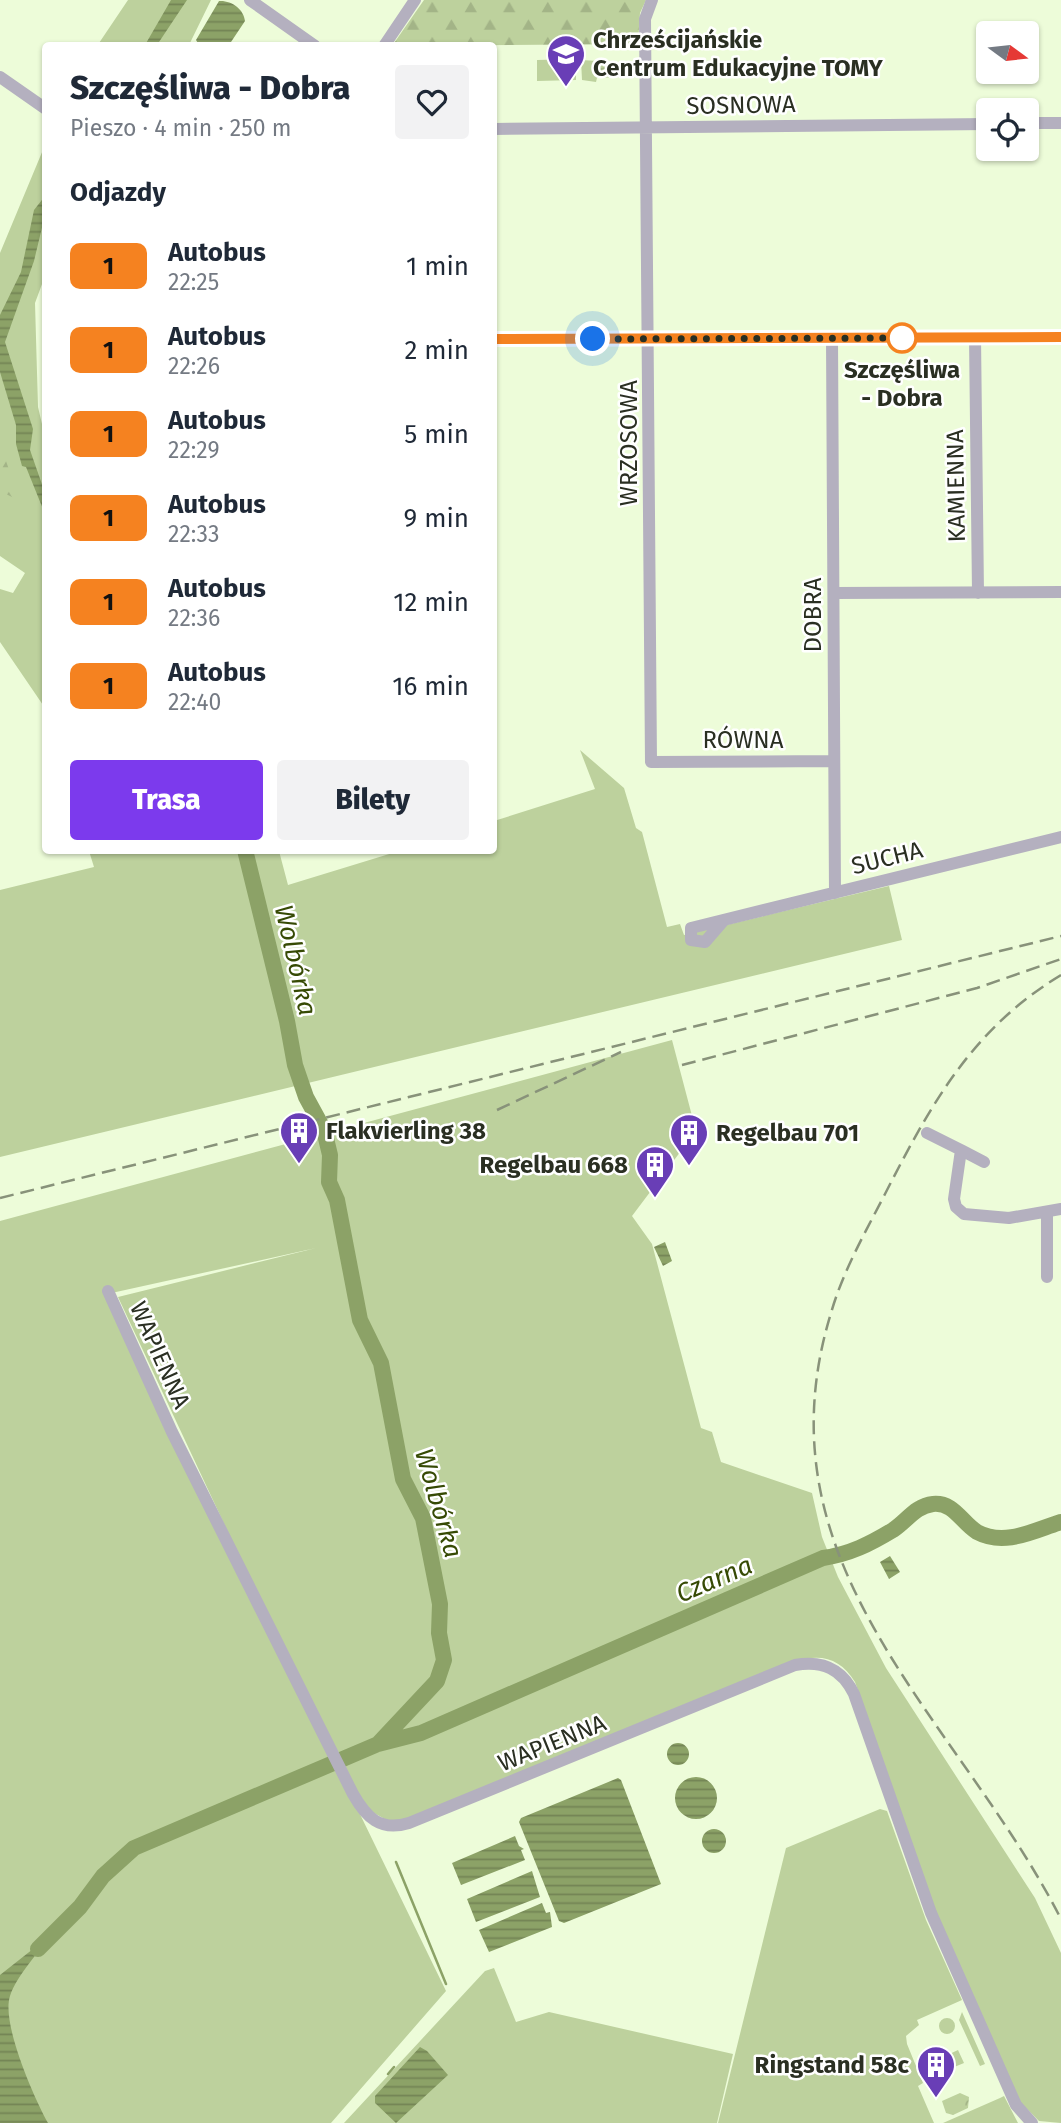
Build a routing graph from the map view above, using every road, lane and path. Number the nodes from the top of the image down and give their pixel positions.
1 (250, 0) edge
2 (415, 0) edge
3 (652, 0) edge
4 (309, 42) edge
5 (387, 42) edge
6 (0, 77) edge
7 (42, 106) edge
8 (1039, 123) edge
9 (1061, 123) edge
10 (976, 124) edge
11 (647, 128) junction
12 (497, 129) edge
13 (975, 337) junction
14 (1061, 337) edge
15 (649, 338) junction
16 (832, 338) junction
17 (497, 340) edge
18 (1061, 592) edge
19 (834, 593) junction
20 (978, 593) junction
21 (651, 761) joint
22 (834, 761) junction
23 (1061, 837) edge
24 (835, 893) junction
25 (724, 920) dead end
26 (927, 1133) dead end
27 (961, 1150) junction
28 (984, 1162) dead end
29 (1061, 1209) edge
30 (1047, 1212) junction
31 (1047, 1278) dead end
32 (108, 1291) dead end
33 (1032, 2123) edge

1 - 4 street
2 - 5 street
3 - 11 street, WRZOSOWA
6 - 7 street
8 - 9 street
10 - 11 street, SOSNOWA
11 - 12 street, SOSNOWA
11 - 15 street, WRZOSOWA
13 - 14 street
13 - 16 street
13 - 20 street, KAMIENNA
15 - 16 street
15 - 17 street
15 - 21 street, WRZOSOWA
16 - 19 street, DOBRA
18 - 20 street
19 - 20 street
19 - 22 street, DOBRA
21 - 22 street, RÓWNA
22 - 24 street, DOBRA
23 - 24 street, SUCHA
24 - 25 street, SUCHA
26 - 27 street
27 - 28 street
27 - 30 street
29 - 30 street
30 - 31 street
32 - 33 street, WAPIENNA

